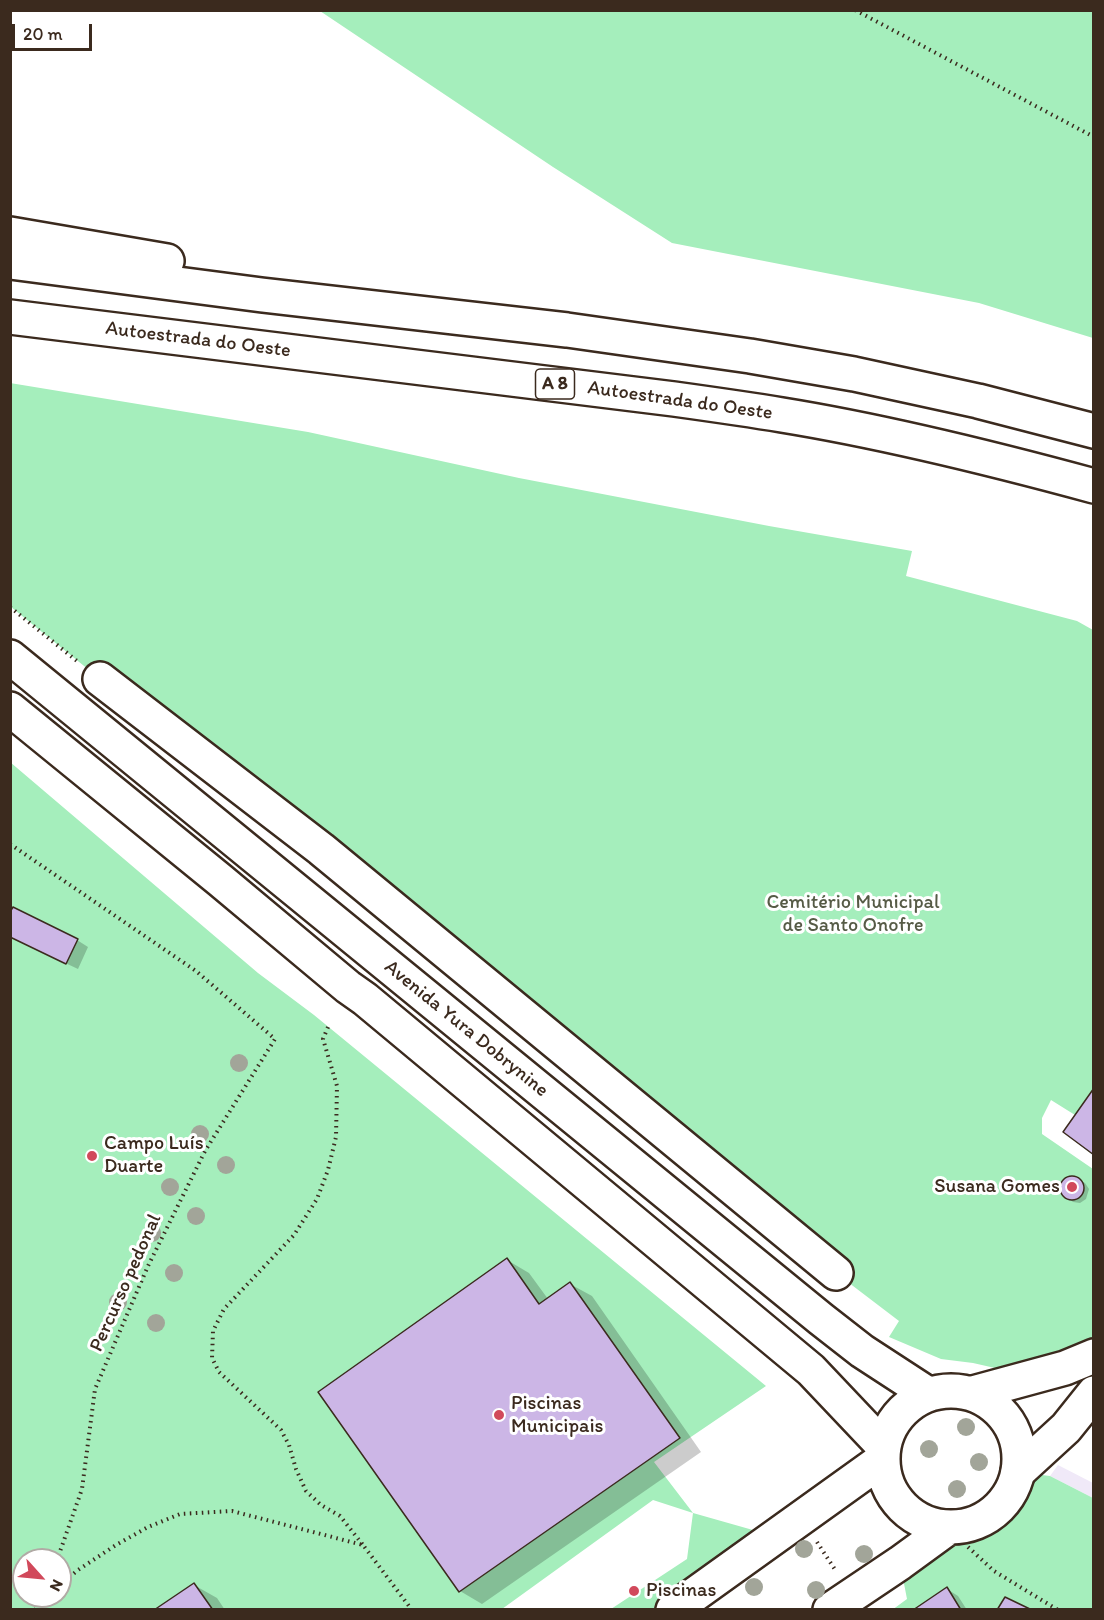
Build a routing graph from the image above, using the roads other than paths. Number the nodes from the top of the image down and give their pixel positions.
1 (10, 234) edge
2 (10, 262) edge
3 (262, 295) junction
4 (10, 317) edge
5 (1094, 431) edge
6 (1094, 486) edge
7 (10, 657) edge
8 (100, 680) road end
9 (10, 708) edge
10 (836, 1273) dead end
11 (1094, 1356) edge
12 (1094, 1393) edge
13 (928, 1394) junction
14 (973, 1394) junction
15 (883, 1453) junction
16 (1018, 1472) junction
17 (948, 1528) junction
18 (673, 1610) edge
19 (830, 1610) edge

1 - 3 main road
2 - 3 main road
3 - 5 main road
4 - 6 main road, Autoestrada do Oeste / A 8
7 - 13 main road, Avenida Yura Dobrynine
8 - 10 main road
9 - 15 main road, Avenida Yura Dobrynine
11 - 14 main road
12 - 16 main road
13 - 14 main road
13 - 15 main road
14 - 16 main road
15 - 17 main road
15 - 18 main road
16 - 17 main road
17 - 19 main road

